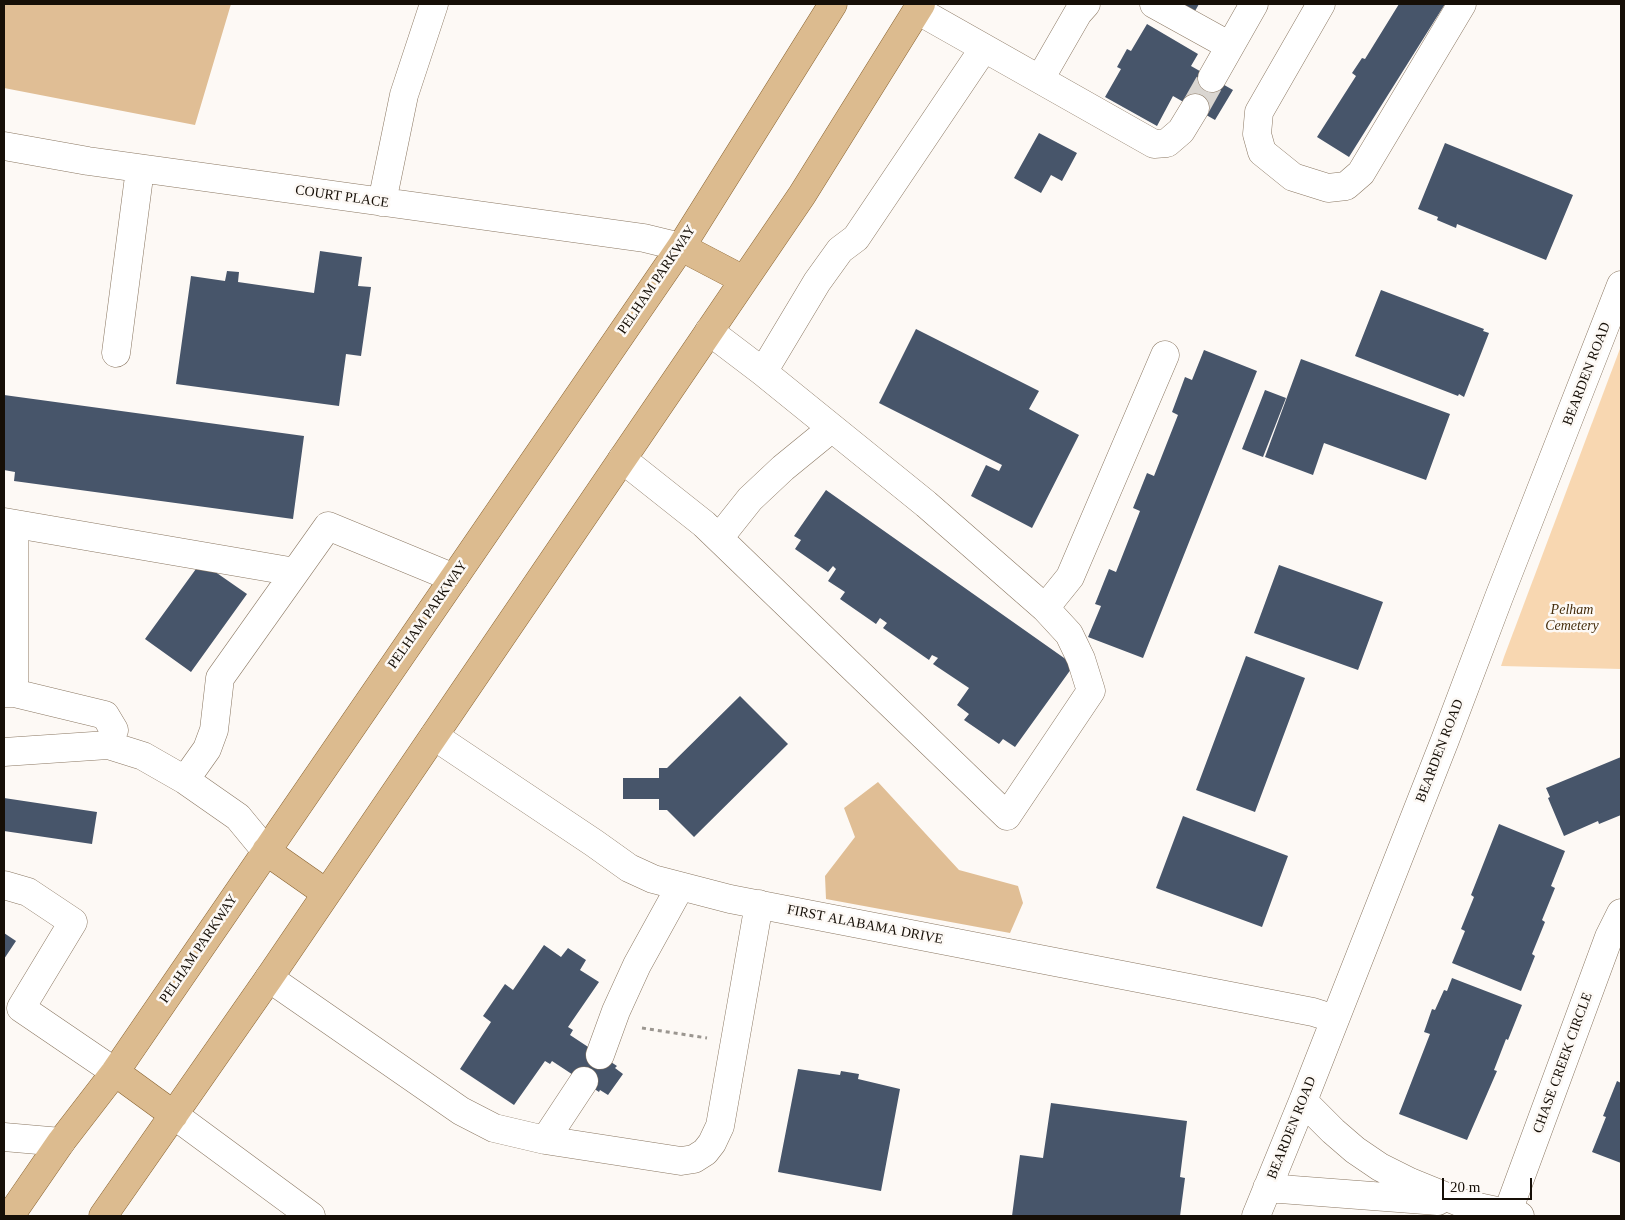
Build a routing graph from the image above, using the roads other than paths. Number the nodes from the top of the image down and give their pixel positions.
1 (434, 4) edge
2 (833, 4) edge
3 (1086, 4) edge
4 (1154, 4) edge
5 (1254, 4) edge
6 (1321, 4) edge
7 (1462, 4) edge
8 (919, 7) edge
9 (1230, 46) junction
10 (984, 48) junction
11 (1212, 78) tunnel mouth
12 (1040, 79) junction
13 (1195, 108) tunnel mouth
14 (4, 146) edge
15 (140, 169) junction
16 (382, 202) junction
17 (681, 247) junction
18 (744, 280) junction
19 (1621, 285) edge
20 (1616, 315) edge
21 (709, 331) junction
22 (116, 353) dead end
23 (1165, 355) dead end
24 (763, 372) junction
25 (832, 428) junction
26 (622, 459) junction
27 (9, 523) edge
28 (719, 538) junction
29 (295, 572) junction
30 (454, 578) junction
31 (1045, 608) junction
32 (9, 693) edge
33 (434, 736) junction
34 (108, 745) junction
35 (4, 752) edge
36 (185, 780) junction
37 (266, 851) junction
38 (4, 885) edge
39 (680, 887) junction
40 (326, 893) junction
41 (760, 904) junction
42 (1621, 913) edge
43 (269, 978) junction
44 (1335, 1019) junction
45 (600, 1055) dead end
46 (115, 1072) junction
47 (584, 1081) dead end
48 (1304, 1101) junction
49 (174, 1115) junction
50 (4, 1137) edge
51 (545, 1140) junction
52 (61, 1142) junction
53 (1267, 1188) junction
54 (1464, 1204) junction
55 (1514, 1215) edge
56 (10, 1216) edge
57 (103, 1216) edge
58 (311, 1216) edge
59 (1256, 1216) edge

1 - 16 street
2 - 17 main road, PELHAM PARKWAY
3 - 12 street
4 - 9 street
5 - 9 street
6 - 7 street
8 - 10 street
8 - 18 main road
9 - 11 street
10 - 12 street
10 - 24 street
12 - 13 street
14 - 15 street, COURT PLACE
15 - 16 street, COURT PLACE
15 - 22 street
16 - 17 street, COURT PLACE
17 - 18 main road
17 - 30 main road, PELHAM PARKWAY
18 - 21 main road
19 - 20 street, BEARDEN ROAD
20 - 44 street, BEARDEN ROAD
21 - 24 street
21 - 26 main road
23 - 31 street
24 - 25 street
25 - 28 street
25 - 31 street
26 - 28 street
26 - 33 main road
27 - 29 street
27 - 32 street
28 - 31 street
29 - 30 street
29 - 36 street
30 - 37 main road, PELHAM PARKWAY
32 - 34 street
33 - 39 street, FIRST ALABAMA DRIVE
33 - 40 main road
34 - 35 street
34 - 36 street
36 - 37 street
37 - 40 main road
37 - 46 main road, PELHAM PARKWAY
38 - 46 street
39 - 41 street, FIRST ALABAMA DRIVE
39 - 45 street
40 - 43 main road
41 - 44 street, FIRST ALABAMA DRIVE
41 - 51 street
42 - 55 street, CHASE CREEK CIRCLE
43 - 49 main road
43 - 51 street
44 - 48 street, BEARDEN ROAD
46 - 49 main road
46 - 52 main road, PELHAM PARKWAY
47 - 51 street
48 - 53 street, BEARDEN ROAD
48 - 54 street, CHASE CREEK CIRCLE
49 - 57 main road
49 - 58 street
50 - 52 street
52 - 56 main road, PELHAM PARKWAY
53 - 54 street, CHASE CREEK CIRCLE
53 - 59 street, BEARDEN ROAD
54 - 55 street, CHASE CREEK CIRCLE

